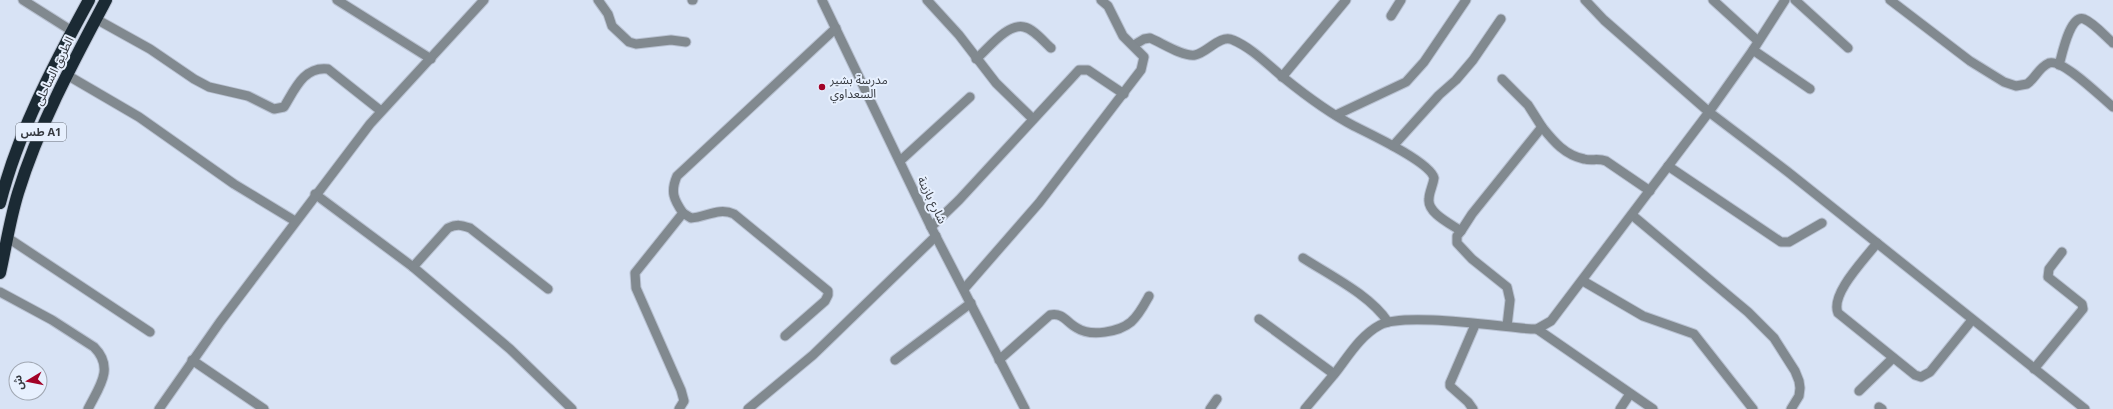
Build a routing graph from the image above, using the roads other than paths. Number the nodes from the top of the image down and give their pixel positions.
1 (23, 0) edge
2 (89, 0) edge
3 (106, 0) edge
4 (337, 0) edge
5 (484, 0) edge
6 (598, 0) edge
7 (822, 0) edge
8 (927, 0) edge
9 (1346, 0) edge
10 (1401, 0) edge
11 (1466, 0) edge
12 (1585, 0) edge
13 (1713, 0) edge
14 (1785, 0) edge
15 (1795, 0) edge
16 (1890, 0) edge
17 (1108, 2) edge
18 (1391, 16) dead end
19 (96, 19) junction
20 (1501, 19) dead end
21 (836, 28) junction
22 (72, 31) junction
23 (686, 42) dead end
24 (2113, 43) edge
25 (1134, 45) junction
26 (1756, 46) junction
27 (1051, 48) dead end
28 (1848, 48) dead end
29 (431, 59) junction
30 (976, 59) junction
31 (2059, 65) junction
32 (67, 76) junction
33 (1282, 77) junction
34 (1502, 79) dead end
35 (1810, 89) dead end
36 (1124, 94) junction
37 (970, 97) dead end
38 (2113, 107) edge
39 (382, 111) junction
40 (1708, 112) junction
41 (1336, 115) junction
42 (1033, 119) junction
43 (1542, 127) junction
44 (1393, 146) junction
45 (900, 161) junction
46 (1668, 166) junction
47 (1650, 191) junction
48 (315, 194) junction
49 (0, 203) edge
50 (684, 213) junction
51 (1632, 215) junction
52 (295, 221) junction
53 (1822, 223) dead end
54 (931, 227) junction
55 (1461, 231) junction
56 (936, 236) junction
57 (8, 238) junction
58 (1878, 243) junction
59 (2062, 252) dead end
60 (1303, 258) dead end
61 (413, 266) junction
62 (0, 273) edge
63 (1583, 281) junction
64 (548, 288) dead end
65 (964, 289) junction
66 (0, 292) edge
67 (1149, 296) dead end
68 (971, 303) junction
69 (1258, 319) dead end
70 (1972, 320) junction
71 (1388, 322) junction
72 (1475, 324) junction
73 (1506, 326) junction
74 (1537, 329) junction
75 (150, 332) dead end
76 (785, 336) dead end
77 (1893, 358) junction
78 (192, 360) junction
79 (895, 360) dead end
80 (999, 360) junction
81 (2034, 369) junction
82 (1334, 374) junction
83 (1859, 391) dead end
84 (1630, 394) junction
85 (1217, 399) dead end
86 (88, 409) edge
87 (159, 409) edge
88 (264, 409) edge
89 (572, 409) edge
90 (679, 409) edge
91 (748, 409) edge
92 (1025, 409) edge
93 (1210, 409) edge
94 (1305, 409) edge
95 (1473, 409) edge
96 (1620, 409) edge
97 (1653, 409) edge
98 (1753, 409) edge
99 (1791, 409) edge
100 (2086, 409) edge

1 - 22 street
2 - 22 highway, الطريق الساحلى / طس A1
3 - 19 highway, الطريق الساحلى / طس A1
4 - 29 street
5 - 29 street
6 - 23 street
7 - 21 street, شارع بازينة
8 - 30 street
9 - 33 street
10 - 18 street
11 - 41 street
12 - 40 street
13 - 26 street
14 - 26 street
15 - 28 street
16 - 31 street
17 - 25 street
19 - 32 highway, الطريق الساحلى / طس A1
19 - 39 street
20 - 44 street
21 - 45 street, شارع بازينة
21 - 50 street
22 - 49 highway, الطريق الساحلى / طس A1
24 - 31 street
25 - 33 street
25 - 36 street
26 - 35 street
26 - 40 street
27 - 30 street
29 - 39 street
30 - 42 street
31 - 38 street
32 - 52 street
32 - 57 highway, الطريق الساحلى / طس A1
33 - 41 street
34 - 43 street
36 - 42 street
36 - 65 street
37 - 45 street
39 - 48 street
40 - 46 street
40 - 58 street
41 - 44 street
42 - 54 street
43 - 47 street
43 - 55 street
44 - 55 street
45 - 54 street, شارع بازينة
46 - 47 street
46 - 53 street
47 - 51 street
48 - 52 street
48 - 61 street
50 - 76 street
50 - 90 street
51 - 63 street
51 - 99 street
52 - 78 street
54 - 56 street, شارع بازينة
55 - 73 street
56 - 65 street, شارع بازينة
56 - 91 street
57 - 62 highway, الطريق الساحلى / طس A1
57 - 75 street
58 - 70 street
58 - 77 street
59 - 81 street
60 - 71 street
61 - 64 street
61 - 89 street
63 - 74 street
63 - 98 street
65 - 68 street, شارع بازينة
66 - 86 street
67 - 80 street
68 - 79 street
68 - 80 street, شارع بازينة
69 - 82 street
70 - 77 street
70 - 81 street
71 - 72 street
71 - 82 street
72 - 73 street
72 - 95 street
73 - 74 street
74 - 84 street
77 - 83 street
78 - 87 street
78 - 88 street
80 - 92 street, شارع بازينة
81 - 100 street
82 - 94 street
84 - 96 street
84 - 97 street
85 - 93 street

